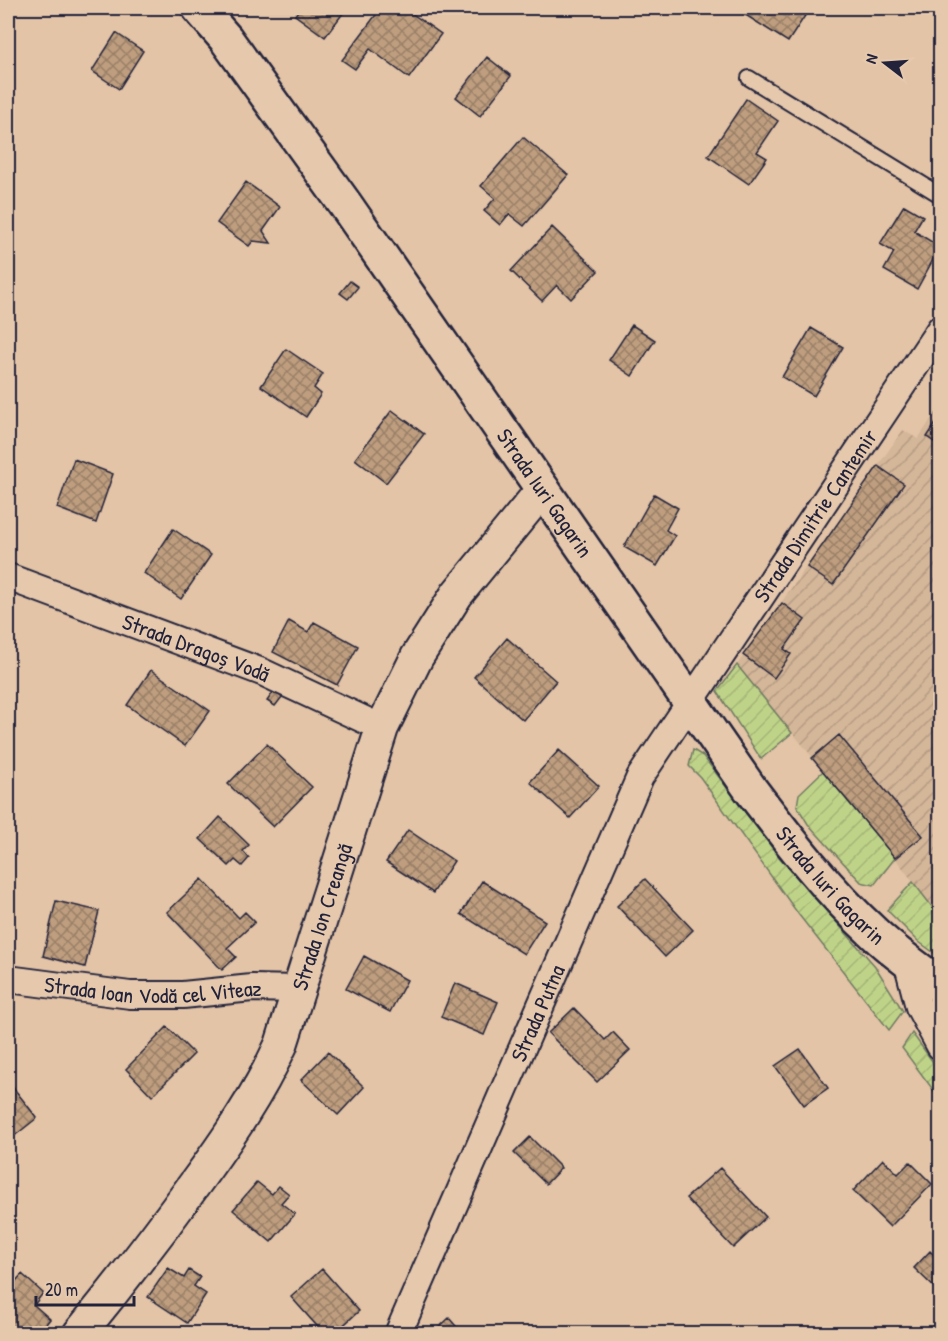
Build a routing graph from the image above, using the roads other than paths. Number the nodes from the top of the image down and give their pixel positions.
1 (200, 8) edge
2 (749, 78) dead end
3 (940, 195) edge
4 (940, 329) edge
5 (543, 489) junction
6 (8, 577) edge
7 (690, 701) junction
8 (382, 728) junction
9 (907, 961) junction
10 (8, 979) edge
11 (940, 985) edge
12 (297, 989) junction
13 (940, 1046) edge
14 (79, 1334) edge
15 (398, 1334) edge

1 - 5 main road, Strada Iuri Gagarin
2 - 3 lane
4 - 7 street, Strada Dimitrie Cantemir
5 - 7 main road, Strada Iuri Gagarin
5 - 8 street, Strada Ion Creangă
6 - 8 street, Strada Dragoș Vodă
7 - 9 main road, Strada Iuri Gagarin
7 - 15 street, Strada Putna
8 - 12 street, Strada Ion Creangă
9 - 11 main road, Strada Iuri Gagarin
9 - 13 street, Strada Iuri Gagarin
10 - 12 street, Strada Ioan Vodă cel Viteaz
12 - 14 street, Strada Ion Creangă

